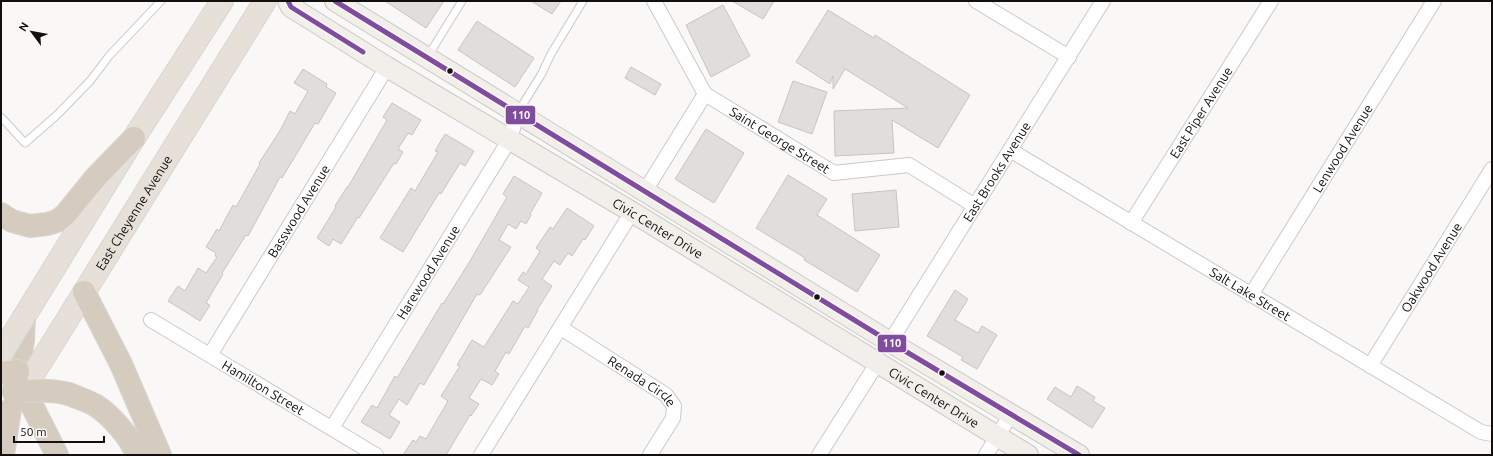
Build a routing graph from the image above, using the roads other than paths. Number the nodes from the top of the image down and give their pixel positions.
1 (161, 1) edge
2 (222, 1) edge
3 (265, 1) edge
4 (288, 1) edge
5 (335, 1) edge
6 (462, 1) edge
7 (583, 1) edge
8 (654, 1) edge
9 (976, 1) edge
10 (1103, 1) edge
11 (1270, 1) edge
12 (1434, 1) edge
13 (1068, 57) junction
14 (427, 58) junction
15 (387, 67) junction
16 (705, 94) junction
17 (517, 114) junction
18 (1, 117) edge
19 (134, 138) junction
20 (510, 139) junction
21 (1010, 150) junction
22 (1492, 169) edge
23 (572, 176) junction
24 (645, 191) junction
25 (975, 206) junction
26 (632, 212) junction
27 (1, 214) edge
28 (1131, 223) junction
29 (714, 233) junction
30 (84, 292) junction
31 (1251, 295) junction
32 (24, 317) junction
33 (150, 320) dead end
34 (814, 322) junction
35 (561, 328) junction
36 (890, 342) junction
37 (1, 346) edge
38 (1, 354) edge
39 (210, 355) junction
40 (878, 362) junction
41 (924, 363) junction
42 (1370, 366) junction
43 (9, 394) edge
44 (1011, 414) junction
45 (332, 428) junction
46 (1492, 434) edge
47 (1, 435) edge
48 (998, 436) junction
49 (3, 455) edge
50 (11, 455) edge
51 (57, 455) edge
52 (138, 455) edge
53 (160, 455) edge
54 (376, 455) edge
55 (481, 455) edge
56 (650, 455) edge
57 (819, 455) edge
58 (986, 455) edge
59 (1028, 455) edge
60 (1079, 455) edge

1 - 18 lane
2 - 19 main road
3 - 30 main road, East Cheyenne Avenue
4 - 15 main road, Civic Center Drive
5 - 14 main road, Civic Center Drive
6 - 14 lane
7 - 17 lane
8 - 16 street, Saint George Street
9 - 13 street
10 - 13 street, East Brooks Avenue
11 - 28 street, East Piper Avenue
12 - 31 street, Lenwood Avenue
13 - 21 street, East Brooks Avenue
14 - 17 main road, Civic Center Drive
15 - 20 main road, Civic Center Drive
15 - 39 street, Basswood Avenue
16 - 24 street
16 - 25 street, Saint George Street
17 - 20 street, Harewood Avenue
17 - 24 main road, Civic Center Drive
19 - 27 highway
19 - 32 main road
20 - 23 main road, Civic Center Drive
20 - 45 street, Harewood Avenue
21 - 25 street, East Brooks Avenue
21 - 28 street, Salt Lake Street
22 - 42 street, Oakwood Avenue
23 - 24 main road
23 - 26 main road, Civic Center Drive
24 - 29 main road, Civic Center Drive
25 - 36 street, East Brooks Avenue
26 - 29 main road
26 - 34 main road, Civic Center Drive
26 - 35 street
28 - 31 street, Salt Lake Street
29 - 36 main road, Civic Center Drive
30 - 43 main road, East Cheyenne Avenue, bridge
30 - 53 highway
31 - 42 street, Salt Lake Street
32 - 38 main road, bridge
32 - 43 highway
33 - 39 street, Hamilton Street
34 - 36 main road
34 - 40 main road, Civic Center Drive
35 - 55 street
35 - 56 street, Renada Circle
36 - 41 main road, Civic Center Drive
37 - 51 highway
39 - 45 street, Hamilton Street
40 - 41 main road
40 - 48 main road, Civic Center Drive
40 - 57 street
41 - 44 main road, Civic Center Drive
42 - 46 street, Salt Lake Street
43 - 49 highway, bridge
43 - 52 highway, bridge
44 - 48 street
44 - 60 main road, Civic Center Drive
45 - 54 street, Hamilton Street
47 - 50 highway
48 - 58 street
48 - 59 main road, Civic Center Drive

